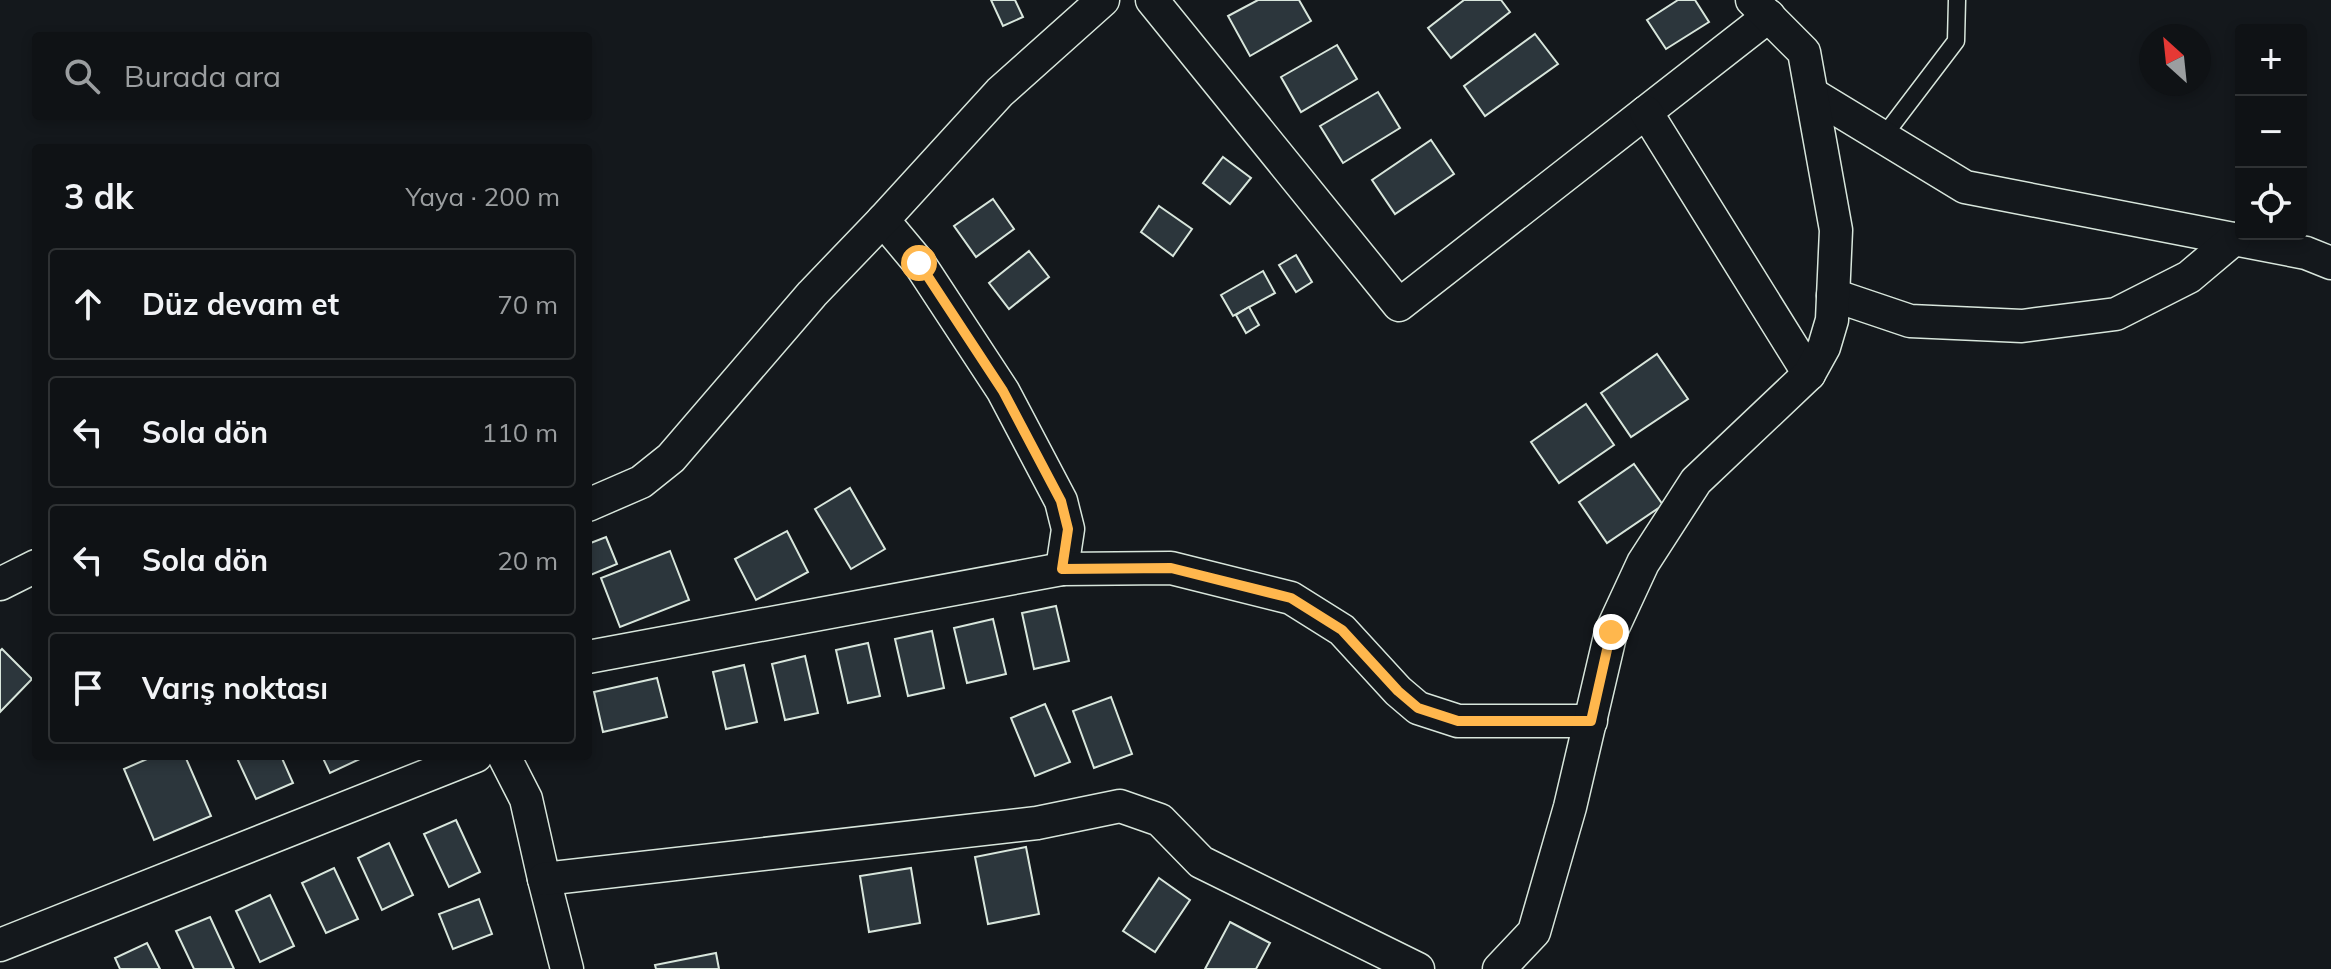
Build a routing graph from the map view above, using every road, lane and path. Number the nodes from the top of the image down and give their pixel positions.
1 (1103, 0) edge
2 (1152, 0) edge
3 (1957, 0) edge
4 (1760, 8) edge
5 (1812, 94) junction
6 (1646, 112) junction
7 (1883, 137) junction
8 (883, 220) junction
9 (2234, 239) junction
10 (2331, 263) edge
11 (1833, 295) junction
12 (1809, 374) junction
13 (592, 503) edge
14 (32, 568) edge
15 (1062, 569) junction
16 (0, 584) edge
17 (592, 656) edge
18 (1591, 721) junction
19 (466, 760) edge
20 (506, 760) edge
21 (544, 879) junction
22 (0, 945) edge
23 (567, 969) edge
24 (1418, 969) edge
25 (1499, 969) edge

1 - 8 street
2 - 6 street
3 - 7 lane
4 - 5 street
4 - 6 street
5 - 7 street
5 - 11 street
6 - 12 street
7 - 9 street
8 - 13 street
8 - 15 street
9 - 10 street
9 - 11 street
11 - 12 street
12 - 18 street
14 - 16 street
15 - 17 street
15 - 18 street
18 - 25 street
19 - 22 street
20 - 21 street
21 - 23 street
21 - 24 street

